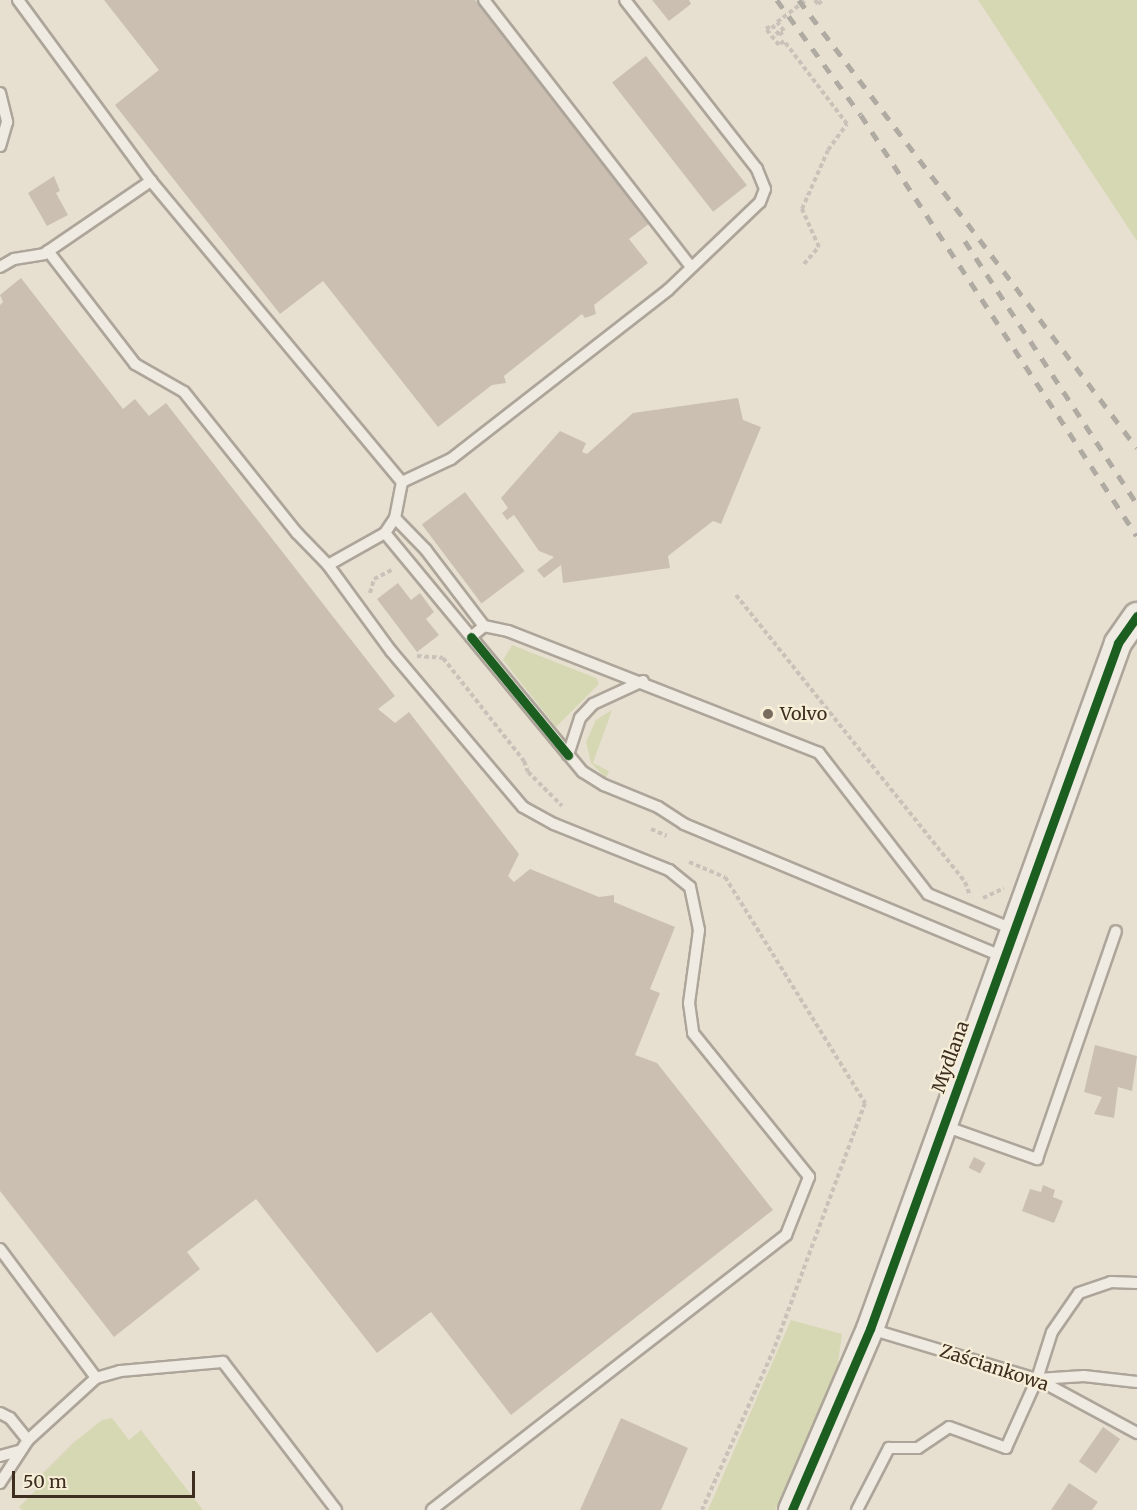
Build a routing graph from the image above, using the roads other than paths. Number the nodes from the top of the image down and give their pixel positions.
1 (18, 0) edge
2 (484, 0) edge
3 (625, 0) edge
4 (0, 93) edge
5 (0, 146) edge
6 (151, 181) junction
7 (48, 251) junction
8 (690, 266) junction
9 (0, 267) edge
10 (402, 482) junction
11 (395, 518) junction
12 (385, 533) junction
13 (328, 565) junction
14 (1137, 616) edge
15 (484, 626) junction
16 (471, 637) junction
17 (643, 681) junction
18 (568, 754) junction
19 (1015, 930) junction
20 (1116, 931) dead end
21 (1005, 958) junction
22 (944, 1126) junction
23 (0, 1249) edge
24 (1137, 1283) edge
25 (870, 1329) junction
26 (96, 1378) junction
27 (1037, 1379) junction
28 (1137, 1382) edge
29 (0, 1413) edge
30 (1137, 1433) edge
31 (28, 1440) junction
32 (19, 1450) junction
33 (0, 1456) edge
34 (0, 1483) edge
35 (336, 1510) edge
36 (432, 1510) edge
37 (792, 1510) edge
38 (857, 1510) edge

1 - 6 lane
2 - 8 lane
3 - 8 lane
4 - 5 lane
6 - 7 lane
6 - 10 lane
7 - 9 lane
7 - 13 lane
8 - 10 lane
10 - 11 lane
11 - 12 lane
11 - 15 lane
12 - 13 lane
12 - 16 lane
13 - 36 lane
14 - 19 street, Mydlana
15 - 16 lane
15 - 17 lane
16 - 18 lane
17 - 18 lane
17 - 19 lane
18 - 21 lane
19 - 21 street, Mydlana
20 - 22 lane
21 - 22 street, Mydlana
22 - 25 street, Mydlana
23 - 26 lane
24 - 27 lane
25 - 27 lane, Zaściankowa
25 - 37 street, Mydlana
26 - 31 lane
26 - 35 lane
27 - 28 lane
27 - 30 lane, Zaściankowa
27 - 38 lane
29 - 31 lane
31 - 32 lane
32 - 33 lane
32 - 34 lane

